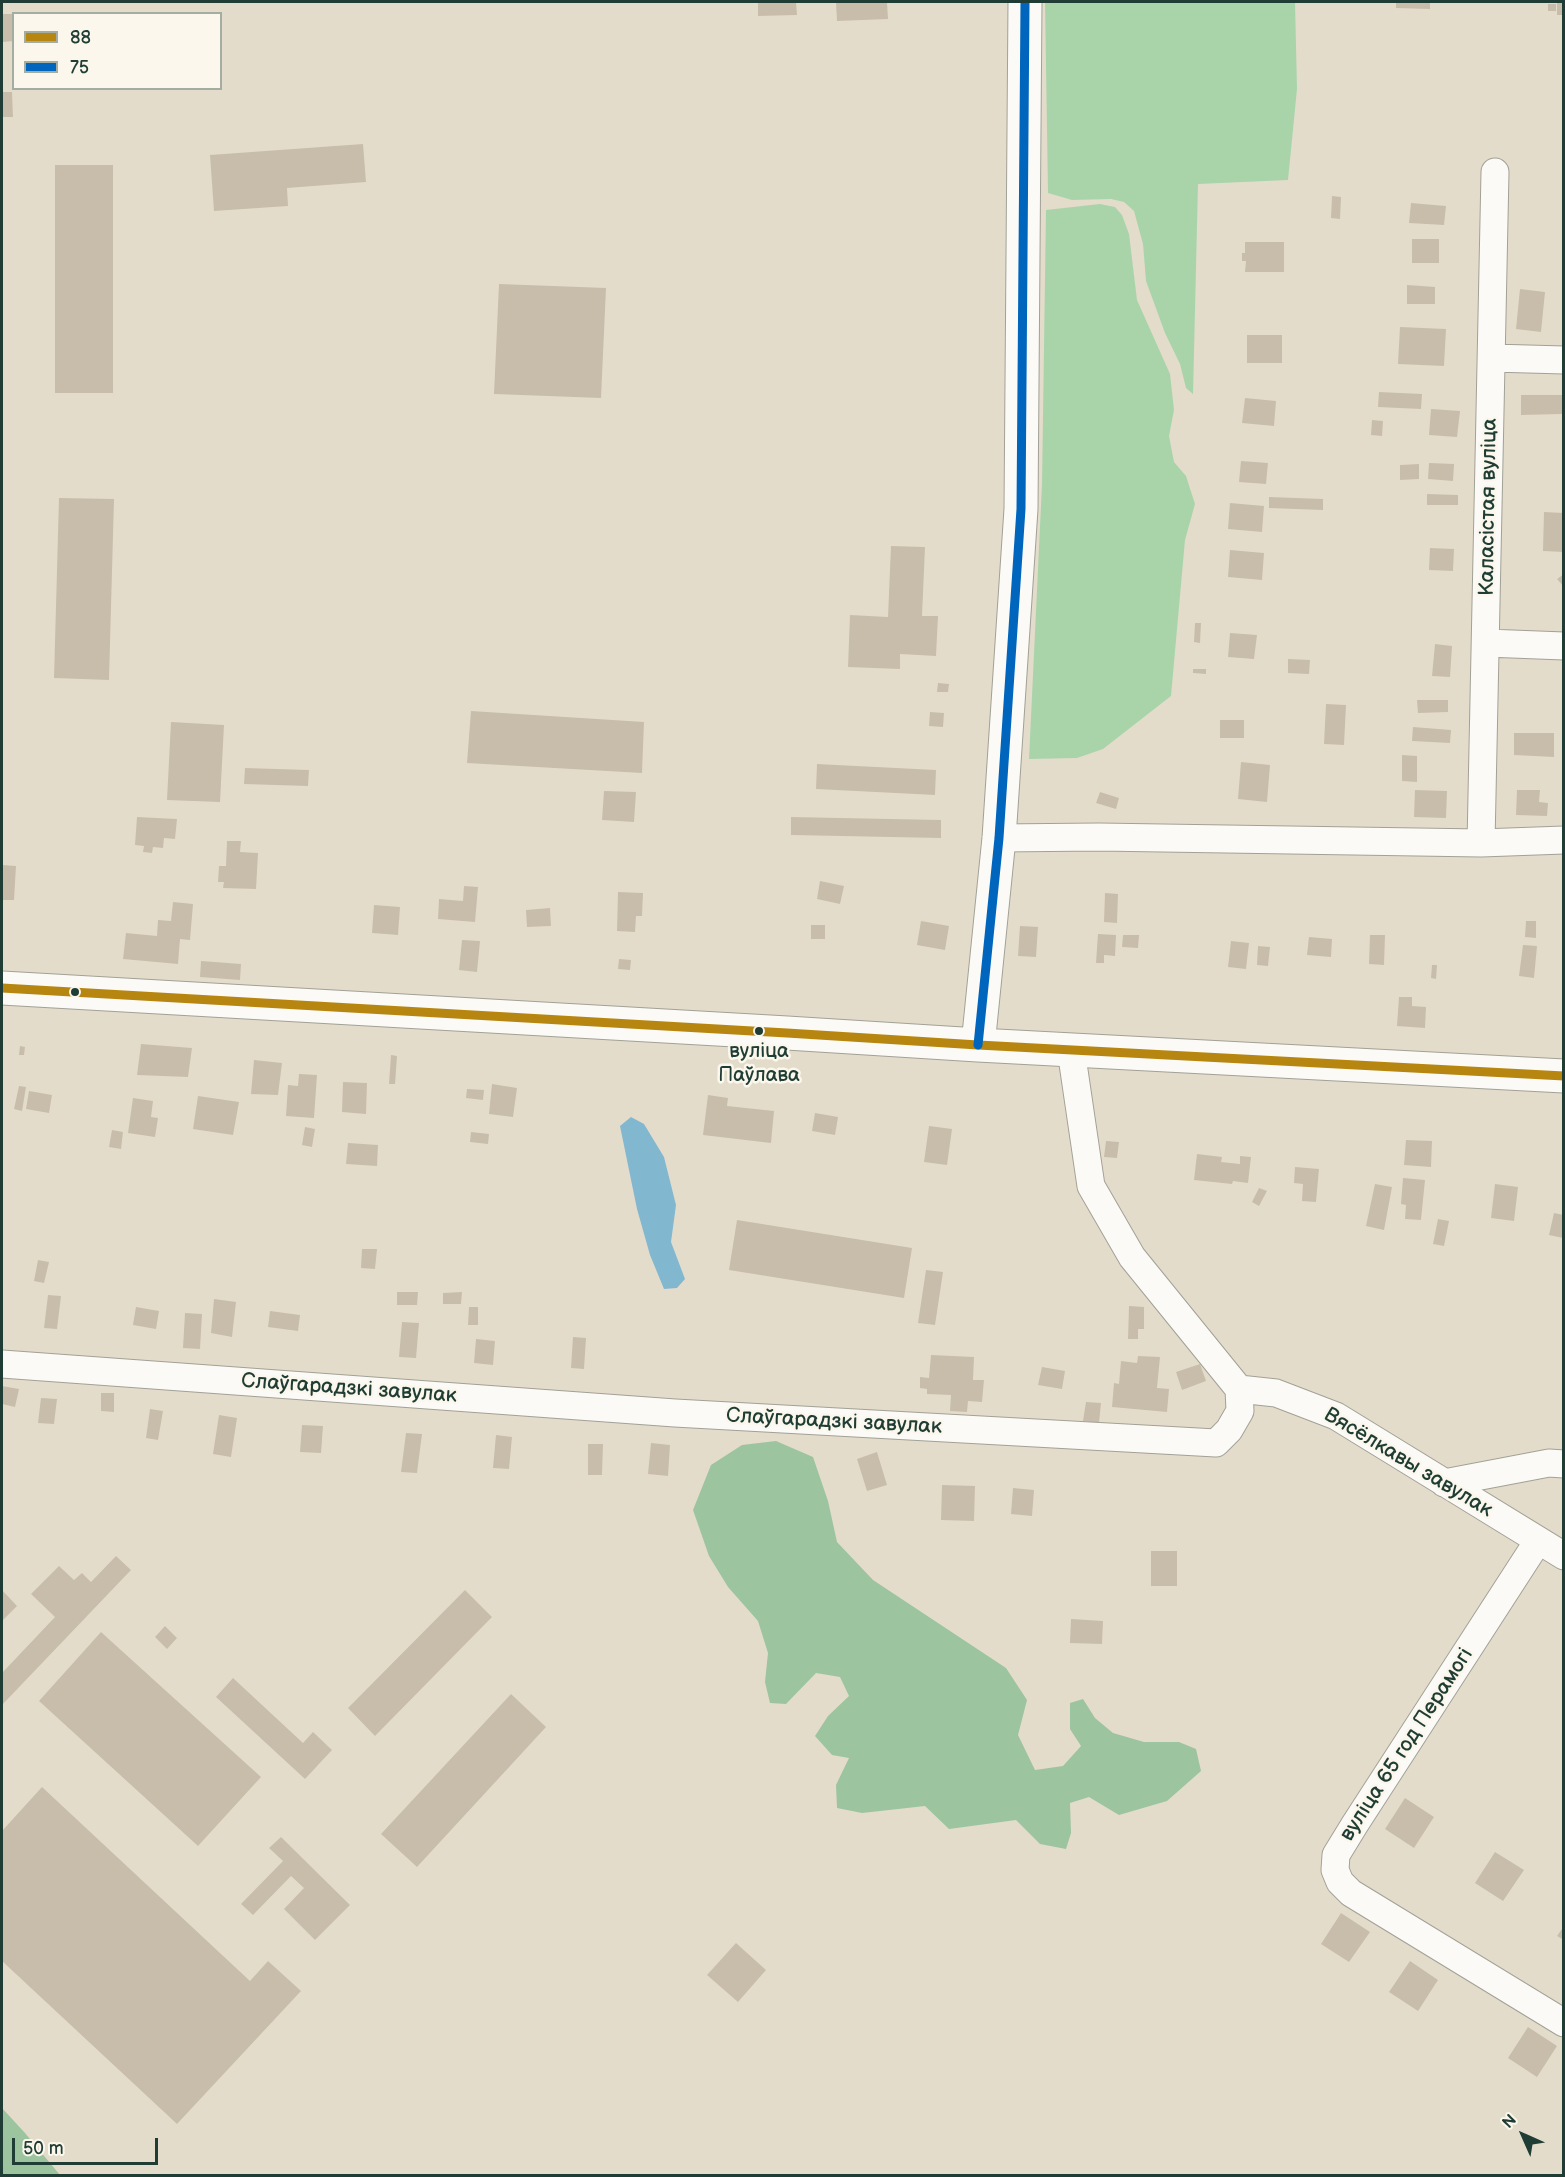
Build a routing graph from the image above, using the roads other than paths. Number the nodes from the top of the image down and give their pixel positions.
1 (1025, 2) edge
2 (1495, 172) dead end
3 (1492, 358) junction
4 (1563, 360) edge
5 (1486, 643) junction
6 (1563, 646) edge
7 (999, 838) junction
8 (1563, 840) edge
9 (1481, 843) junction
10 (2, 988) edge
11 (978, 1045) junction
12 (1071, 1050) junction
13 (1563, 1076) edge
14 (2, 1364) edge
15 (1239, 1389) junction
16 (1563, 1464) edge
17 (1444, 1483) junction
18 (1538, 1541) junction
19 (1563, 1556) edge
20 (1563, 2023) edge

1 - 7 main road
2 - 3 street, Каласістая вуліца
3 - 4 street
3 - 5 street, Каласістая вуліца
5 - 6 street
5 - 9 street, Каласістая вуліца
7 - 9 street
7 - 11 main road
8 - 9 street
10 - 11 main road
11 - 12 main road
12 - 13 main road
12 - 15 street
14 - 15 street, Слаўгарадзкі завулак
15 - 17 street, Вясёлкавы завулак
16 - 17 street
17 - 18 street, Вясёлкавы завулак
18 - 19 street, Вясёлкавы завулак
18 - 20 street, вуліца 65 год Перамогі

